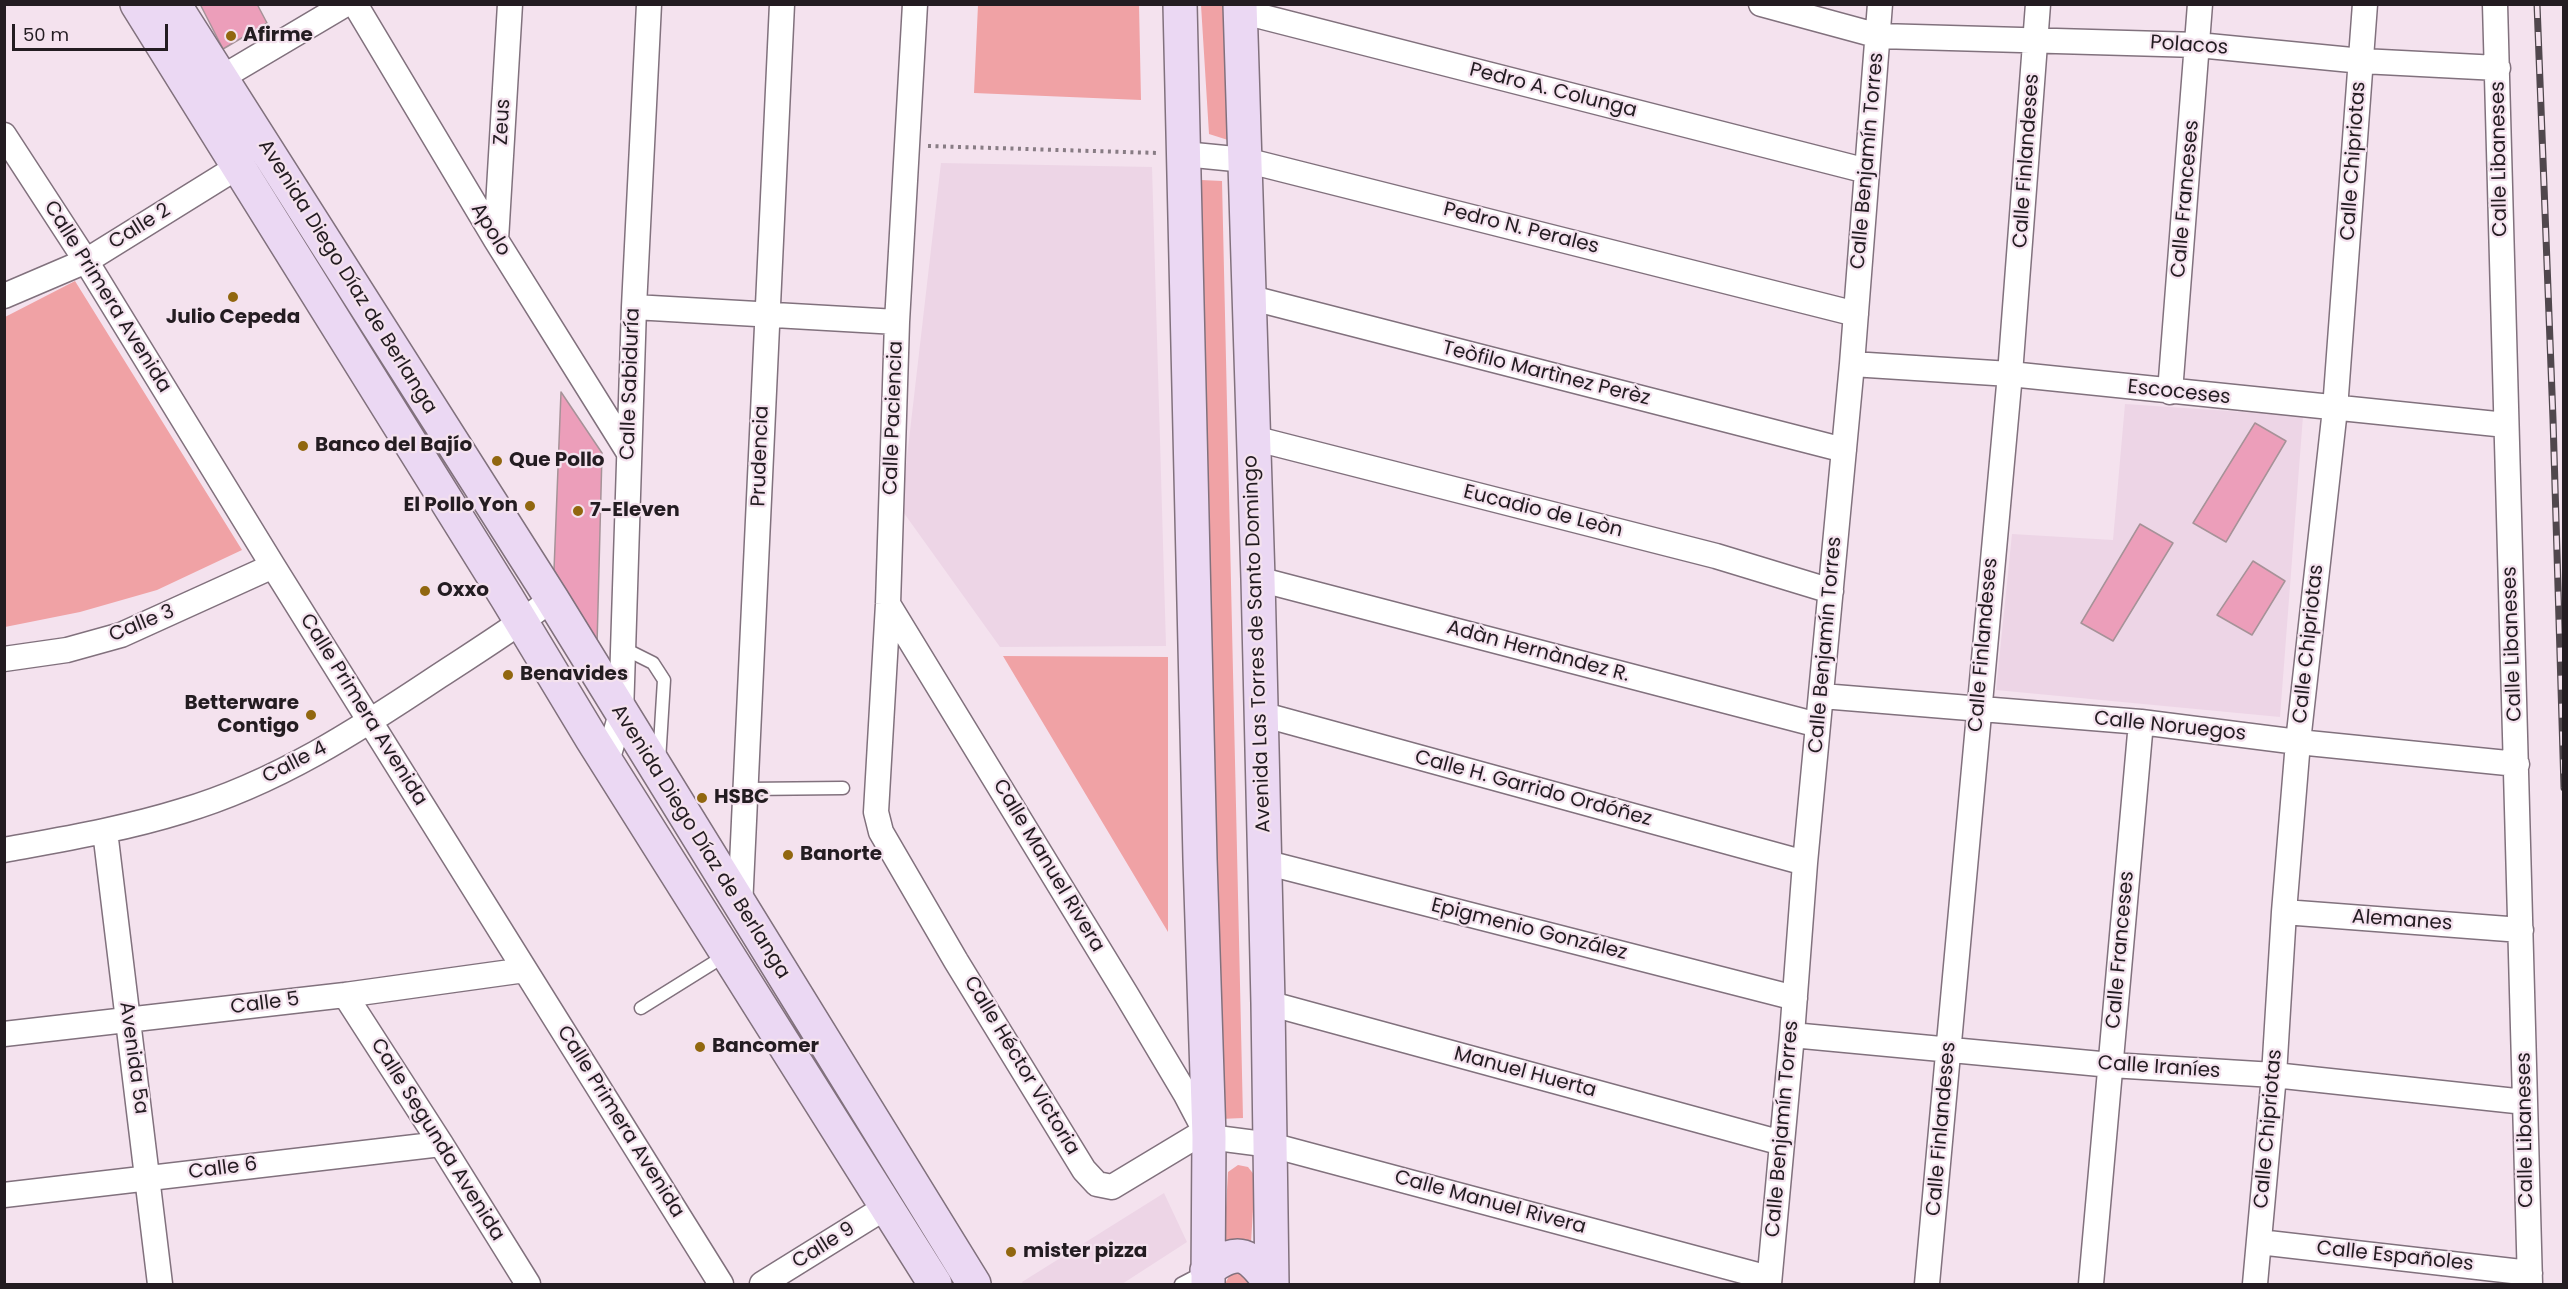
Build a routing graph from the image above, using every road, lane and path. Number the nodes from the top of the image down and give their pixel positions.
1 (137, 4) edge
2 (174, 4) edge
3 (346, 4) edge
4 (355, 4) edge
5 (510, 4) edge
6 (649, 4) edge
7 (782, 4) edge
8 (915, 4) edge
9 (1180, 4) edge
10 (1761, 4) edge
11 (1880, 4) edge
12 (2038, 4) edge
13 (2200, 4) edge
14 (2365, 4) edge
15 (2495, 4) edge
16 (1240, 8) edge
17 (1878, 36) junction
18 (2036, 39) junction
19 (2198, 45) junction
20 (2362, 61) junction
21 (2498, 68) junction
22 (221, 78) junction
23 (4, 135) edge
24 (907, 145) junction
25 (1184, 154) junction
26 (1245, 160) junction
27 (239, 166) junction
28 (1867, 171) junction
29 (496, 240) junction
30 (86, 261) junction
31 (4, 296) edge
32 (1248, 297) junction
33 (634, 307) junction
34 (1856, 314) junction
35 (766, 315) junction
36 (897, 322) junction
37 (1852, 364) junction
38 (2010, 375) junction
39 (2170, 392) junction
40 (2335, 409) junction
41 (2506, 425) junction
42 (1253, 438) junction
43 (1844, 450) junction
44 (629, 453) junction
45 (273, 566) junction
46 (1258, 579) junction
47 (1831, 591) junction
48 (552, 598) junction
49 (888, 604) junction
50 (521, 622) junction
51 (623, 648) junction
52 (4, 659) edge
53 (1822, 696) junction
54 (1978, 708) junction
55 (621, 714) junction
56 (1261, 714) junction
57 (370, 722) junction
58 (2141, 722) junction
59 (1818, 725) junction
60 (2298, 742) junction
61 (607, 761) junction
62 (2517, 764) junction
63 (658, 774) junction
64 (843, 788) dead end
65 (747, 789) junction
66 (105, 831) junction
67 (881, 832) joint
68 (4, 850) edge
69 (1264, 862) junction
70 (1805, 863) junction
71 (740, 907) junction
72 (2283, 912) junction
73 (2521, 930) junction
74 (728, 954) junction
75 (525, 970) junction
76 (345, 995) junction
77 (1795, 998) junction
78 (1268, 1003) junction
79 (640, 1008) dead end
80 (127, 1020) junction
81 (4, 1034) edge
82 (1792, 1035) junction
83 (1950, 1050) junction
84 (2111, 1065) junction
85 (2274, 1075) junction
86 (2525, 1102) junction
87 (1207, 1134) junction
88 (1782, 1143) junction
89 (441, 1144) junction
90 (1271, 1145) junction
91 (149, 1178) junction
92 (4, 1195) edge
93 (886, 1207) junction
94 (2259, 1242) junction
95 (2530, 1279) edge
96 (1199, 1280) edge
97 (1769, 1281) edge
98 (160, 1284) edge
99 (528, 1284) edge
100 (721, 1284) edge
101 (762, 1284) edge
102 (935, 1284) edge
103 (974, 1284) edge
104 (1271, 1284) edge
105 (1927, 1284) edge
106 (2091, 1284) edge
107 (2255, 1284) edge

1 - 27 main road, Avenida Diego Díaz de Berlanga
2 - 22 main road, Avenida Diego Díaz de Berlanga
3 - 22 street
4 - 29 street, Apolo
5 - 29 street, Zeus
6 - 33 street, Calle Sabiduría
7 - 35 street, Prudencia
8 - 24 street, Calle Paciencia
9 - 25 main road
10 - 17 street, Polacos
11 - 17 street, Calle Benjamín Torres
12 - 18 street, Calle Finlandeses
13 - 19 street, Calle Franceses
14 - 20 street, Calle Chipriotas
15 - 21 street, Calle Libaneses
16 - 26 main road, Avenida Las Torres de Santo Domingo
16 - 28 street, Pedro A. Colunga
17 - 18 street, Polacos
17 - 28 street, Calle Benjamín Torres
18 - 19 street, Polacos
18 - 38 street, Calle Finlandeses
19 - 20 street, Polacos
19 - 39 street, Calle Franceses
20 - 21 street, Polacos
20 - 40 street, Calle Chipriotas
21 - 41 street, Calle Libaneses
22 - 48 main road, Avenida Diego Díaz de Berlanga
23 - 30 street, Calle Primera Avenida
24 - 25 path
24 - 36 street, Calle Paciencia
25 - 26 street, Pedro N. Perales
25 - 87 main road
26 - 32 main road, Avenida Las Torres de Santo Domingo
26 - 34 street, Pedro N. Perales
27 - 30 street, Calle 2
27 - 50 main road, Avenida Diego Díaz de Berlanga
28 - 34 street, Calle Benjamín Torres
29 - 44 street, Apolo
30 - 31 street, Calle 2
30 - 45 street, Calle Primera Avenida
32 - 42 main road, Avenida Las Torres de Santo Domingo
32 - 43 street, Teòfilo Martìnez Perèz
33 - 35 street
33 - 44 street, Calle Sabiduría
34 - 37 street, Calle Benjamín Torres
35 - 36 street
35 - 65 street, Prudencia
36 - 49 street, Calle Paciencia
37 - 38 street, Escoceses
37 - 43 street, Calle Benjamín Torres
38 - 39 street, Escoceses
38 - 54 street, Calle Finlandeses
39 - 40 street, Escoceses
40 - 41 street, Escoceses
40 - 60 street, Calle Chipriotas
41 - 62 street, Calle Libaneses
42 - 46 main road, Avenida Las Torres de Santo Domingo
42 - 47 street, Eucadio de Leòn
43 - 47 street, Calle Benjamín Torres
44 - 51 street, Calle Sabiduría
45 - 52 street, Calle 3
45 - 57 street, Calle Primera Avenida
46 - 56 main road, Avenida Las Torres de Santo Domingo
46 - 59 street, Adàn Hernàndez R.
47 - 53 street, Calle Benjamín Torres
48 - 50 street, Calle 4
48 - 55 main road, Avenida Diego Díaz de Berlanga
49 - 67 street, Calle Paciencia
49 - 87 street, Calle Manuel Rivera
50 - 57 street, Calle 4
50 - 61 main road, Avenida Diego Díaz de Berlanga
51 - 55 street, Calle Sabiduría
51 - 63 lane
53 - 54 street, Calle Noruegos
53 - 59 street, Calle Benjamín Torres
54 - 58 street, Calle Noruegos
54 - 83 street, Calle Finlandeses
55 - 61 street, Calle Sabiduría
55 - 63 main road, Avenida Diego Díaz de Berlanga
56 - 69 main road, Avenida Las Torres de Santo Domingo
56 - 70 street, Calle H. Garrido Ordóñez
57 - 66 street, Calle 4
57 - 75 street, Calle Primera Avenida
58 - 60 street, Calle Noruegos
58 - 84 street, Calle Franceses
59 - 70 street, Calle Benjamín Torres
60 - 62 street, Calle Noruegos
60 - 72 street, Calle Chipriotas
61 - 74 main road, Avenida Diego Díaz de Berlanga
62 - 73 street, Calle Libaneses
63 - 71 main road, Avenida Diego Díaz de Berlanga
64 - 65 lane
65 - 71 street, Prudencia
66 - 68 street, Calle 4
66 - 80 street, Avenida 5a
67 - 87 street, Calle Héctor Victoria
69 - 77 street, Epigmenio González
69 - 78 main road, Avenida Las Torres de Santo Domingo
70 - 77 street, Calle Benjamín Torres
71 - 103 main road, Avenida Diego Díaz de Berlanga
72 - 73 street, Alemanes
72 - 85 street, Calle Chipriotas
73 - 86 street, Calle Libaneses
74 - 79 lane
74 - 93 main road, Avenida Diego Díaz de Berlanga
75 - 76 street, Calle 5
75 - 100 street, Calle Primera Avenida
76 - 80 street, Calle 5
76 - 89 street, Calle Segunda Avenida
77 - 82 street, Calle Benjamín Torres
78 - 88 street, Manuel Huerta
78 - 90 main road, Avenida Las Torres de Santo Domingo
80 - 81 street, Calle 5
80 - 91 street, Avenida 5a
82 - 83 street, Calle Iraníes
82 - 88 street, Calle Benjamín Torres
83 - 84 street, Calle Iraníes
83 - 105 street, Calle Finlandeses
84 - 85 street, Calle Iraníes
84 - 106 street, Calle Franceses
85 - 86 street, Calle Iraníes
85 - 94 street, Calle Chipriotas
86 - 95 street, Calle Libaneses
87 - 90 street, Calle Manuel Rivera
87 - 96 main road
88 - 97 street, Calle Benjamín Torres
89 - 91 street, Calle 6
89 - 99 street, Calle Segunda Avenida
90 - 97 street, Calle Manuel Rivera
90 - 104 main road, Avenida Las Torres de Santo Domingo
91 - 92 street, Calle 6
91 - 98 street, Avenida 5a
93 - 101 street, Calle 9
93 - 102 main road, Avenida Diego Díaz de Berlanga
94 - 95 street, Calle Españoles
94 - 107 street, Calle Chipriotas
96 - 104 main road

